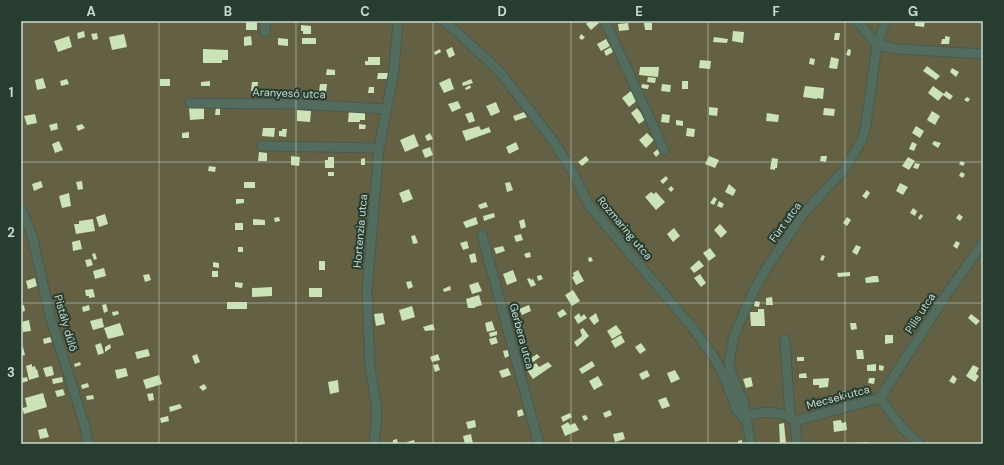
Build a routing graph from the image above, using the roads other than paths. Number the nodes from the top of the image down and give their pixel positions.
1 (265, 21) edge
2 (398, 21) edge
3 (445, 21) edge
4 (605, 21) edge
5 (857, 21) edge
6 (886, 21) edge
7 (265, 32) dead end
8 (877, 45) junction
9 (983, 54) edge
10 (190, 103) dead end
11 (386, 108) junction
12 (262, 146) dead end
13 (380, 148) junction
14 (664, 150) dead end
15 (21, 208) edge
16 (482, 235) dead end
17 (983, 243) edge
18 (785, 340) dead end
19 (880, 398) junction
20 (792, 418) junction
21 (745, 419) junction
22 (88, 444) edge
23 (374, 444) edge
24 (539, 444) edge
25 (751, 444) edge
26 (797, 444) edge
27 (920, 444) edge

1 - 7 street
2 - 11 street, Hortenzia utca
3 - 21 street, Rozmaring utca
4 - 14 street
5 - 8 street
6 - 8 street, Fürt utca
8 - 9 street
8 - 21 street, Fürt utca
10 - 11 street, Aranyeső utca
11 - 13 street, Hortenzia utca
12 - 13 street
13 - 23 street, Hortenzia utca
15 - 22 street, Pistály dűlő
16 - 24 street, Gerbera utca
17 - 19 street, Pilis utca
18 - 20 street
19 - 20 street, Mecsek utca
19 - 27 street, Mecsek utca
20 - 21 street, Mecsek utca
20 - 26 street
21 - 25 street, Rozmaring utca

